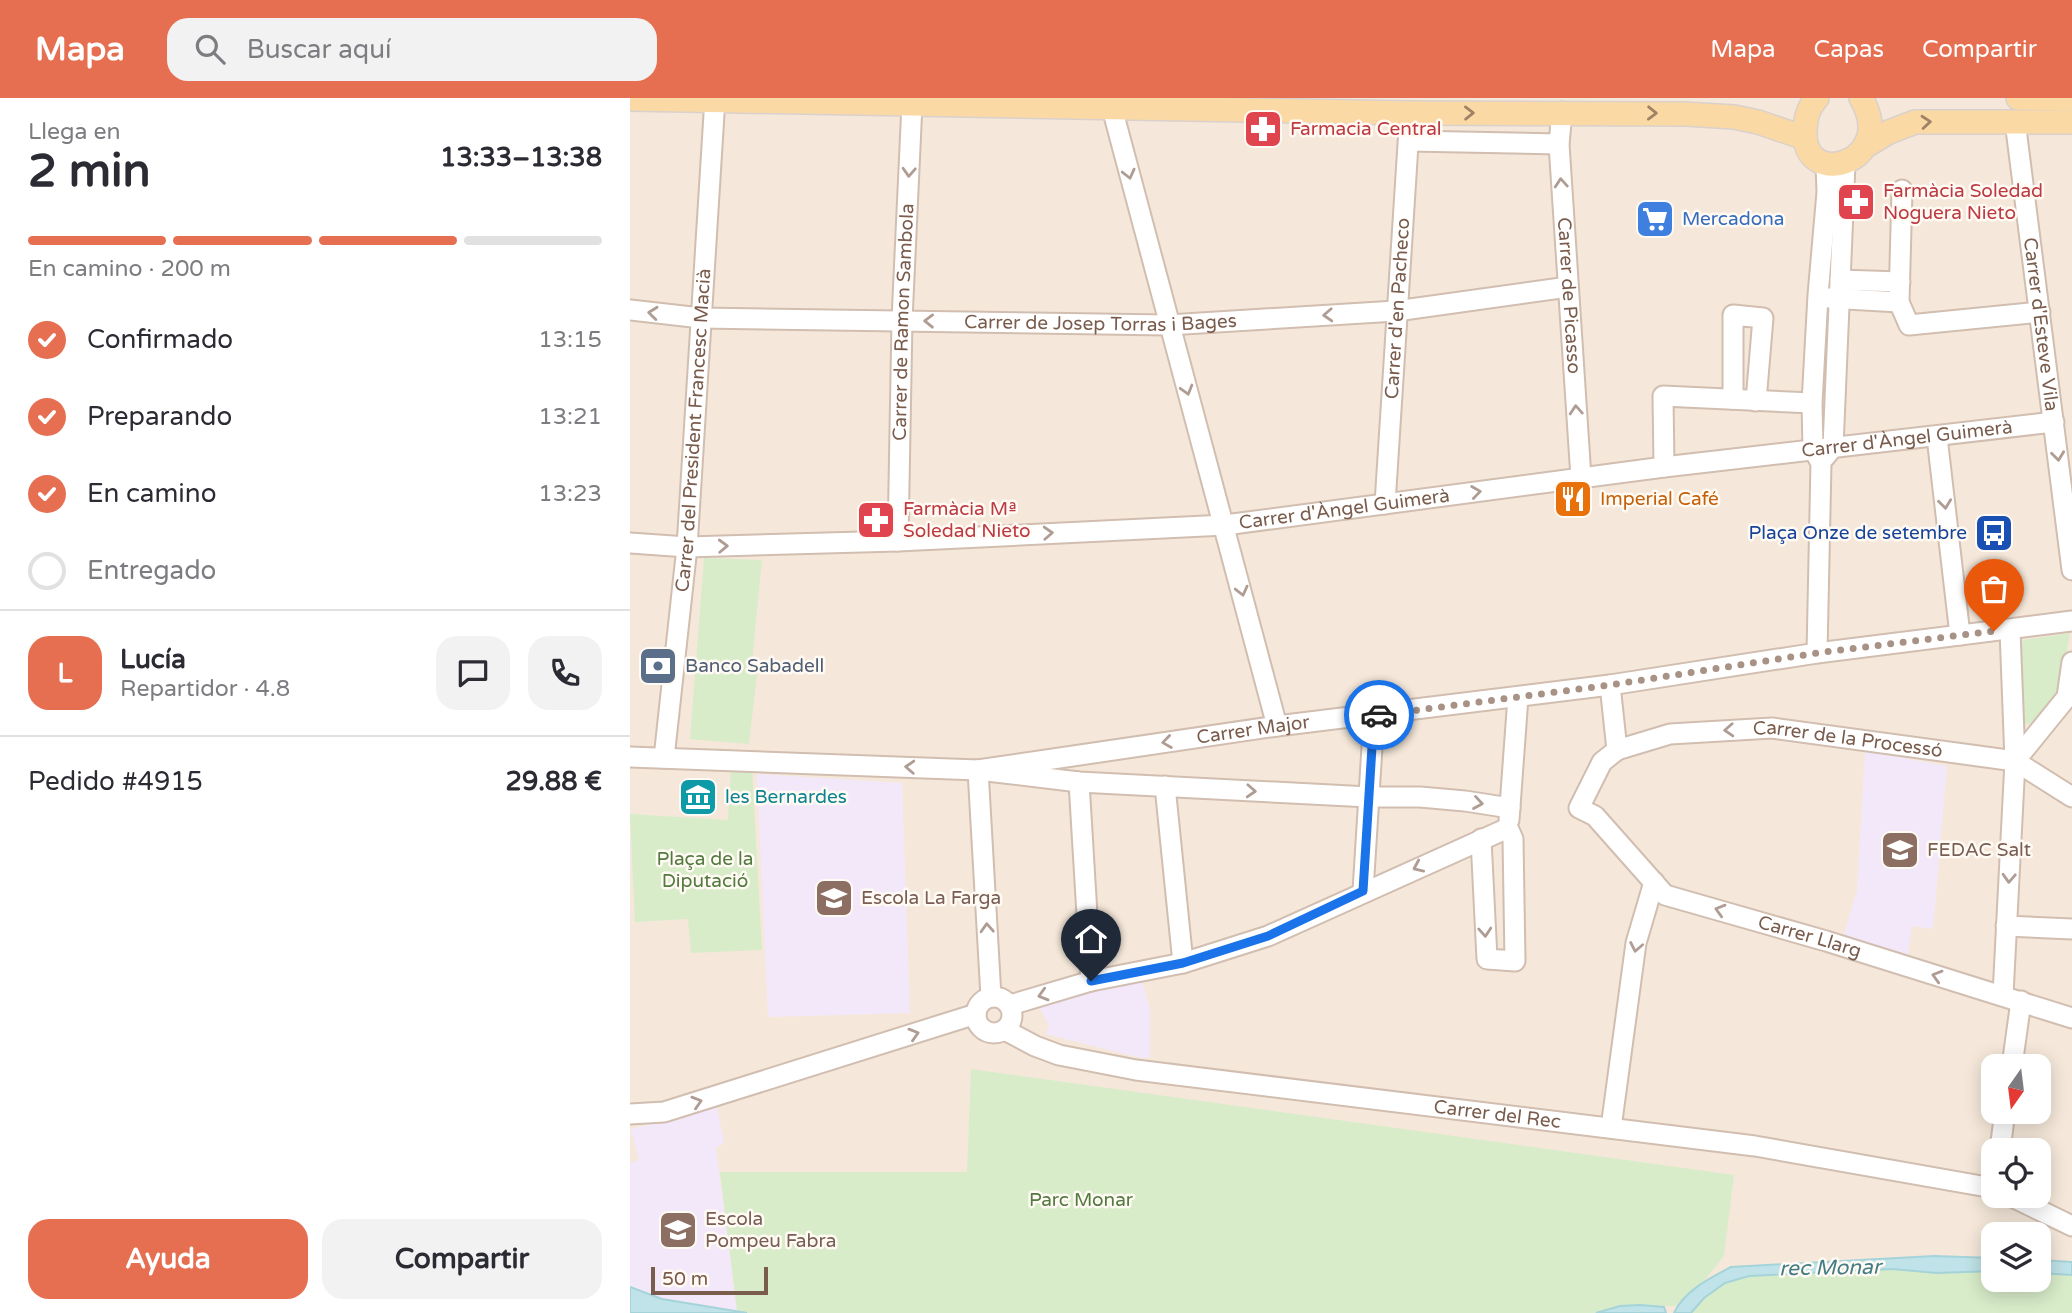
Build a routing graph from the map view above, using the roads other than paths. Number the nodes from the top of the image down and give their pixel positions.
1 (1817, 98) edge
2 (1861, 98) edge
3 (2018, 98) edge
4 (630, 99) edge
5 (715, 99) edge
6 (2072, 99) edge
7 (912, 104) junction
8 (1098, 105) edge
9 (1410, 113) junction
10 (1562, 113) junction
11 (2015, 121) junction
12 (2072, 122) edge
13 (1805, 138) junction
14 (1409, 141) junction
15 (1559, 144) junction
16 (1864, 147) junction
17 (1835, 164) junction
18 (1902, 190) dead end
19 (1840, 279) junction
20 (1568, 287) junction
21 (1900, 292) junction
22 (1818, 295) junction
23 (1839, 300) junction
24 (630, 310) edge
25 (1396, 312) junction
26 (2040, 312) junction
27 (701, 318) junction
28 (902, 320) junction
29 (1168, 325) junction
30 (1733, 400) junction
31 (1756, 401) junction
32 (1812, 403) junction
33 (2054, 422) junction
34 (1937, 437) junction
35 (1822, 453) junction
36 (1664, 467) junction
37 (1581, 478) junction
38 (1385, 504) junction
39 (1225, 525) junction
40 (898, 541) junction
41 (630, 543) edge
42 (687, 547) junction
43 (2072, 570) edge
44 (2072, 621) edge
45 (2010, 630) junction
46 (1960, 635) junction
47 (1817, 653) junction
48 (2072, 662) edge
49 (1610, 685) junction
50 (1518, 697) junction
51 (1374, 715) junction
52 (1277, 726) junction
53 (1617, 750) junction
54 (630, 757) edge
55 (664, 758) junction
56 (2015, 761) junction
57 (978, 770) junction
58 (1079, 782) junction
59 (1161, 786) junction
60 (1369, 797) junction
61 (2072, 797) edge
62 (1509, 818) junction
63 (1481, 839) junction
64 (1654, 882) junction
65 (1363, 891) junction
66 (2006, 926) junction
67 (2072, 929) edge
68 (1183, 963) junction
69 (1091, 981) junction
70 (991, 997) junction
71 (2012, 998) junction
72 (1010, 1005) junction
73 (976, 1014) junction
74 (2072, 1018) edge
75 (1005, 1030) junction
76 (2012, 1054) edge
77 (630, 1114) edge
78 (1611, 1128) junction
79 (1981, 1186) edge
80 (2035, 1208) edge
81 (2072, 1226) edge

1 - 13 main road
2 - 16 main road
3 - 6 main road
4 - 5 main road
5 - 7 main road
5 - 27 street, Carrer del President Francesc Macià
7 - 8 main road
7 -> 28 street, Carrer de Ramon Sambola
8 - 9 main road
8 -> 29 street
9 -> 10 main road
9 - 14 street, Carrer d'en Pacheco
10 -> 13 main road
10 - 15 street, Carrer de Picasso
11 - 12 main road
16 -> 11 main road
11 - 26 street, Carrer d'Esteve Vila
13 - 17 main road
14 - 15 street
14 - 25 street, Carrer d'en Pacheco
20 -> 15 street, Carrer de Picasso
16 - 17 main road
17 - 19 street
17 - 22 street
18 - 21 street
19 - 21 street
19 - 23 street
20 - 25 street, Carrer de Josep Torras i Bages
37 -> 20 street, Carrer de Picasso
21 - 23 street
21 - 26 street
22 - 23 street
22 - 32 street
23 - 35 street
27 -> 24 street, Carrer de Josep Torras i Bages
25 -> 29 street, Carrer de Josep Torras i Bages
25 - 38 street, Carrer d'en Pacheco
26 - 33 street, Carrer d'Esteve Vila
27 - 28 street, Carrer de Josep Torras i Bages
27 - 42 street, Carrer del President Francesc Macià
29 -> 28 street, Carrer de Josep Torras i Bages
28 - 40 street, Carrer de Ramon Sambola
29 -> 39 street
30 - 31 street
30 - 31 street
30 - 36 street
31 - 32 street
32 - 35 street
33 - 34 street, Carrer d'Àngel Guimerà
33 -> 43 street, Carrer d'Esteve Vila
34 - 35 street, Carrer d'Àngel Guimerà
34 -> 46 street
35 - 36 street, Carrer d'Àngel Guimerà
35 - 47 street
36 - 37 street, Carrer d'Àngel Guimerà
38 -> 37 street, Carrer d'Àngel Guimerà
38 - 39 street, Carrer d'Àngel Guimerà
40 -> 39 street, Carrer d'Àngel Guimerà
39 -> 52 street
42 -> 40 street, Carrer d'Àngel Guimerà
41 - 42 street, Carrer d'Àngel Guimerà
42 - 55 street, Carrer del President Francesc Macià
44 - 45 street, Carrer Major
45 - 46 street, Carrer Major
45 - 56 street
46 - 47 street, Carrer Major
47 - 49 street, Carrer Major
48 - 56 street
49 - 50 street, Carrer Major
49 - 53 street
50 - 51 street, Carrer Major
50 - 62 street
51 - 52 street, Carrer Major
51 - 60 street
52 -> 57 street, Carrer Major
56 -> 53 street, Carrer de la Processó
53 - 64 street, Carrer Llarg
54 - 55 street, Carrer Major
57 -> 55 street, Carrer Major
56 - 61 street, Carrer de la Processó
56 -> 66 street
57 - 58 street, Carrer Major
70 -> 57 street
58 - 59 street, Carrer Major
58 - 69 street
59 -> 60 street
59 - 68 street
60 -> 62 street
60 - 65 street
62 - 63 street
63 -> 62 street
63 -> 65 street
71 -> 64 street, Carrer Llarg
64 -> 78 street
65 - 68 street
66 - 67 street
66 - 71 street
68 - 69 street
69 -> 72 street
70 - 72 street
70 - 73 street
71 - 74 street, Carrer Llarg
71 - 76 street
72 - 75 street
73 - 75 street
77 -> 73 street
75 - 78 street, Carrer del Rec
78 - 79 street, Carrer del Rec
80 - 81 street

